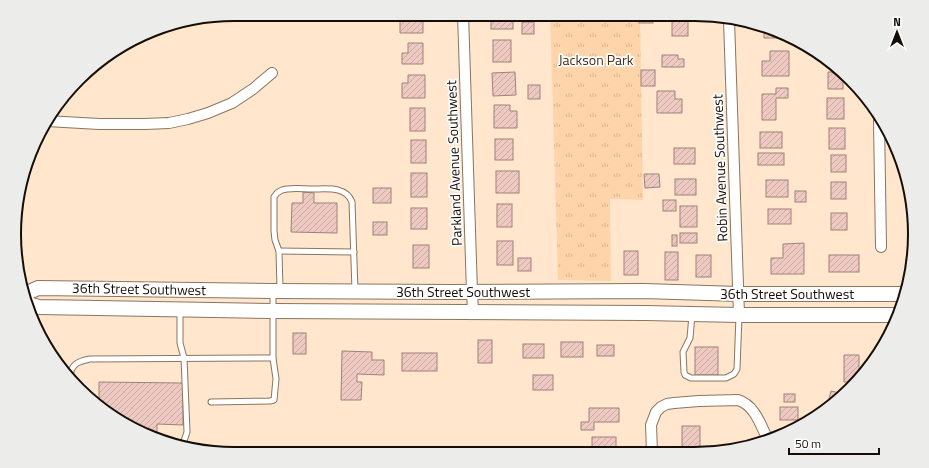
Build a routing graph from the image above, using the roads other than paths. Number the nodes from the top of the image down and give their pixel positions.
1 (463, 21) edge
2 (729, 24) edge
3 (272, 72) dead end
4 (54, 121) edge
5 (879, 128) edge
6 (881, 247) dead end
7 (279, 251) junction
8 (354, 252) junction
9 (239, 290) junction
10 (276, 291) junction
11 (355, 291) junction
12 (29, 292) edge
13 (472, 292) junction
14 (739, 294) junction
15 (899, 294) edge
16 (33, 305) edge
17 (180, 309) junction
18 (272, 311) junction
19 (474, 312) junction
20 (692, 314) junction
21 (739, 315) junction
22 (892, 315) edge
23 (184, 358) junction
24 (273, 358) junction
25 (71, 371) edge
26 (211, 402) dead end
27 (766, 435) edge
28 (184, 441) edge
29 (652, 447) edge

1 - 13 street, Parkland Avenue Southwest
2 - 14 street, Robin Avenue Southwest
3 - 4 street
5 - 6 street
7 - 8 lane
7 - 8 lane
7 - 10 lane
8 - 11 lane
9 - 10 street, 36th Street Southwest
9 - 12 street, 36th Street Southwest
9 - 17 street
10 - 11 street, 36th Street Southwest
10 - 18 lane
11 - 13 street, 36th Street Southwest
13 - 14 street, 36th Street Southwest
13 - 19 street, Parkland Avenue Southwest
14 - 15 street, 36th Street Southwest
14 - 21 street, Robin Avenue Southwest
16 - 17 street, 36th Street Southwest
17 - 18 street, 36th Street Southwest
17 - 23 lane
18 - 19 street, 36th Street Southwest
18 - 24 lane
19 - 20 street, 36th Street Southwest
20 - 21 street, 36th Street Southwest
20 - 21 lane
21 - 22 street, 36th Street Southwest
23 - 24 lane
23 - 25 lane
23 - 28 lane
24 - 26 lane
27 - 29 street

